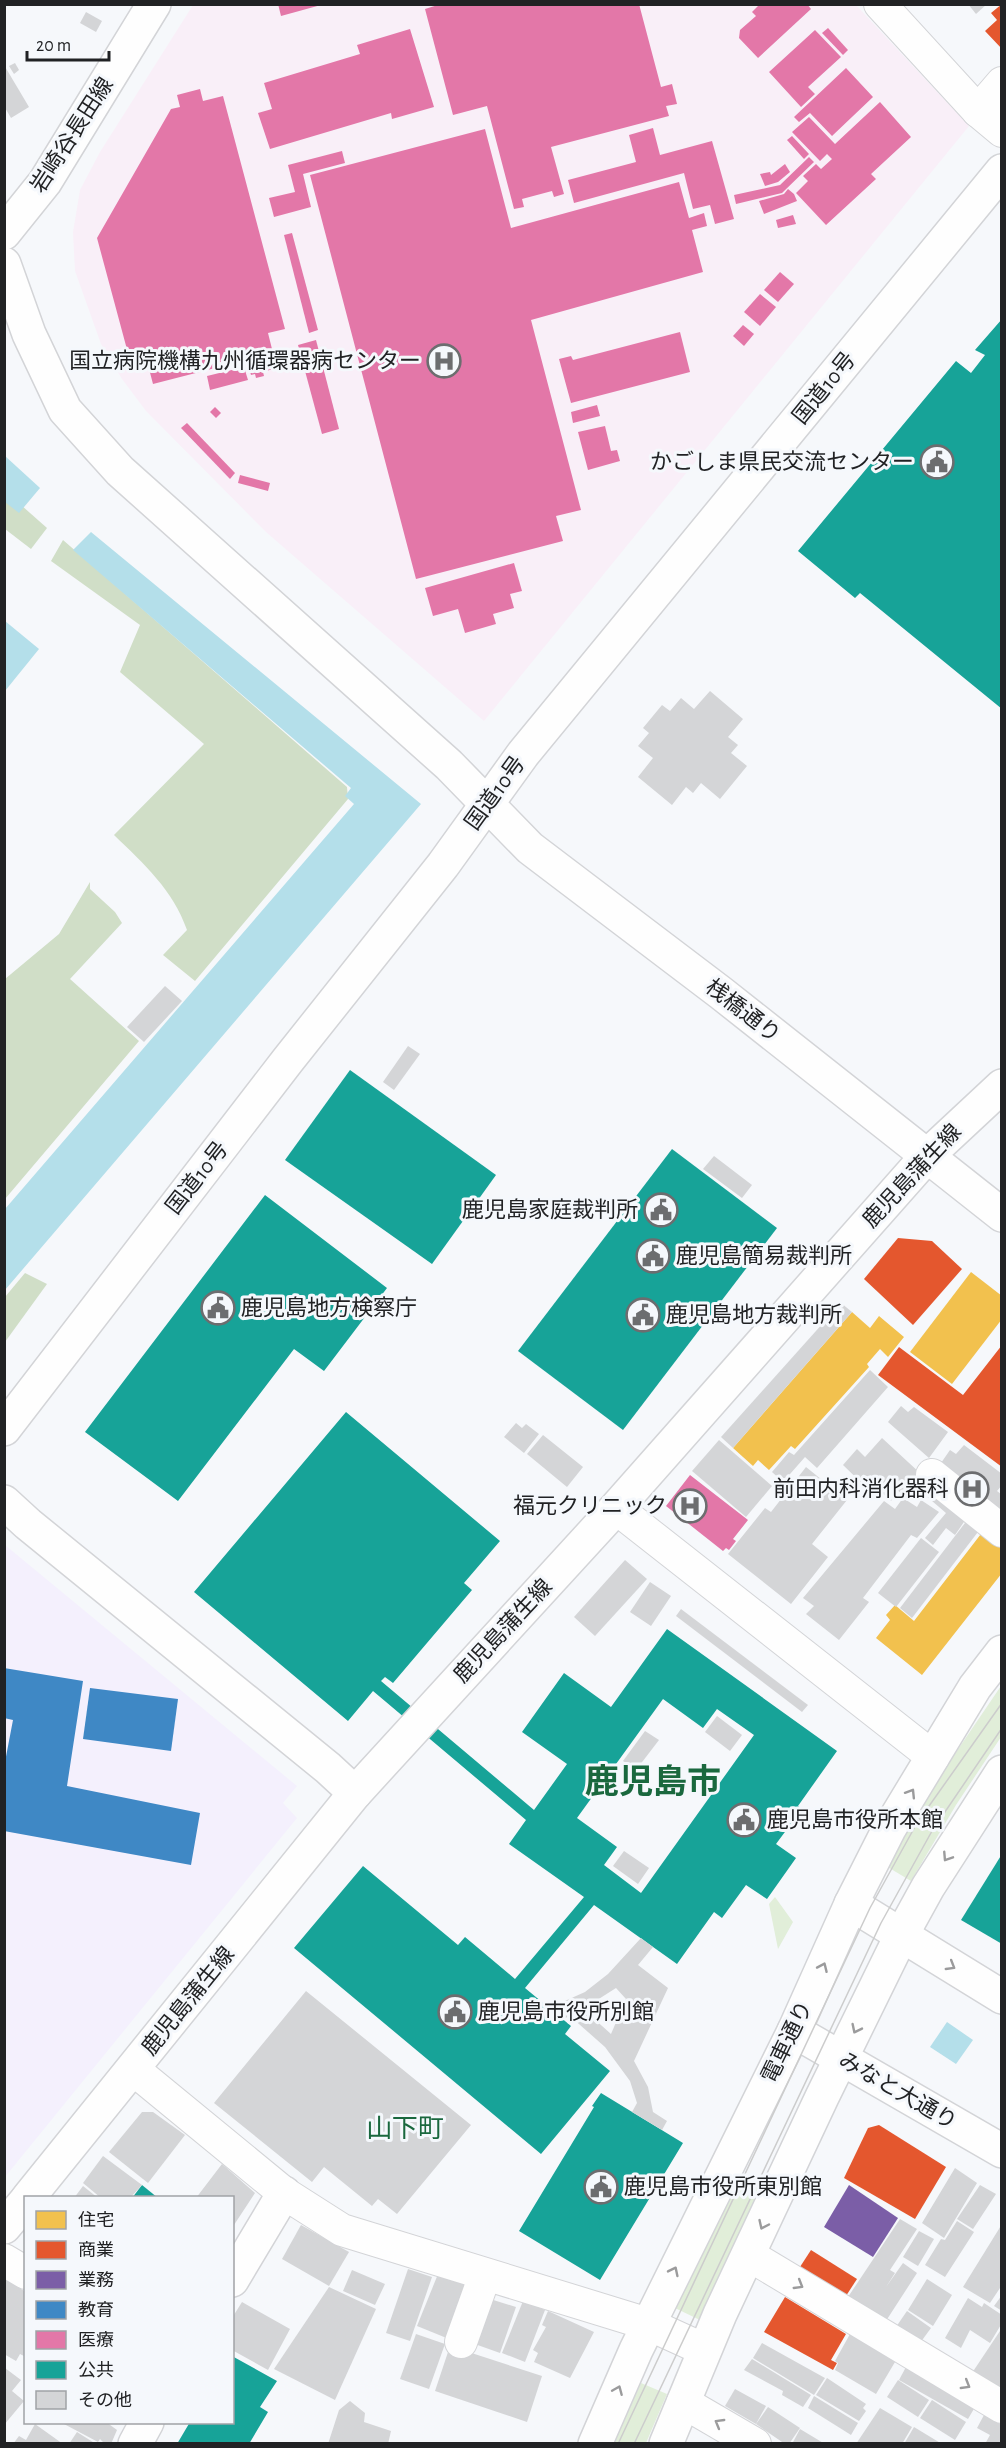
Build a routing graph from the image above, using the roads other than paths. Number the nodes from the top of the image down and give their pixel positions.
1 (880, 4) edge
2 (151, 6) edge
3 (1002, 83) edge
4 (978, 111) junction
5 (1002, 131) edge
6 (1002, 171) edge
7 (4, 232) edge
8 (4, 264) edge
9 (487, 804) junction
10 (1002, 1086) edge
11 (928, 1155) junction
12 (1002, 1215) edge
13 (4, 1429) edge
14 (932, 1475) dead end
15 (4, 1502) edge
16 (616, 1508) junction
17 (1002, 1531) edge
18 (1002, 1652) edge
19 (933, 1757) junction
20 (1002, 1772) edge
21 (355, 1793) junction
22 (851, 1904) junction
23 (901, 1936) junction
24 (1002, 1997) edge
25 (794, 2031) junction
26 (841, 2058) junction
27 (133, 2069) junction
28 (1002, 2151) edge
29 (284, 2193) junction
30 (30, 2196) edge
31 (24, 2203) edge
32 (4, 2227) edge
33 (749, 2255) junction
34 (4, 2260) edge
35 (24, 2272) edge
36 (485, 2275) junction
37 (234, 2277) edge
38 (648, 2324) junction
39 (461, 2342) dead end
40 (705, 2350) junction
41 (683, 2402) junction
42 (1002, 2407) edge
43 (146, 2424) edge
44 (135, 2444) edge
45 (595, 2444) edge
46 (666, 2444) edge
47 (755, 2444) edge

1 - 4 street
2 - 7 main road, 岩崎谷長田線
3 - 4 street
4 - 5 street
6 - 9 main road, 国道10号
8 - 9 main road, 桟橋通り
9 - 11 main road, 桟橋通り
9 - 13 main road, 国道10号
10 - 11 main road, 鹿児島蒲生線
11 - 12 main road, 桟橋通り
11 - 16 main road, 鹿児島蒲生線
14 - 17 street
15 - 21 main road
16 - 19 street
16 - 21 main road, 鹿児島蒲生線
18 - 19 main road, 電車通り
22 -> 19 main road, 電車通り
20 -> 23 main road
21 - 27 main road, 鹿児島蒲生線
22 - 23 main road
25 -> 22 main road, 電車通り
23 -> 24 main road
23 -> 26 main road
25 - 26 main road, みなと大通り
38 -> 25 main road, 電車通り
26 - 28 main road, みなと大通り
26 -> 33 main road
27 - 29 street
27 - 30 main road, 鹿児島蒲生線
29 - 36 street
29 - 37 main road
31 - 32 main road
33 - 40 main road
33 -> 42 street
34 - 35 street
36 - 38 street
36 - 39 street
38 - 40 street
45 -> 38 main road, 電車通り
40 - 41 main road
41 - 46 main road
47 -> 41 street
43 - 44 main road

